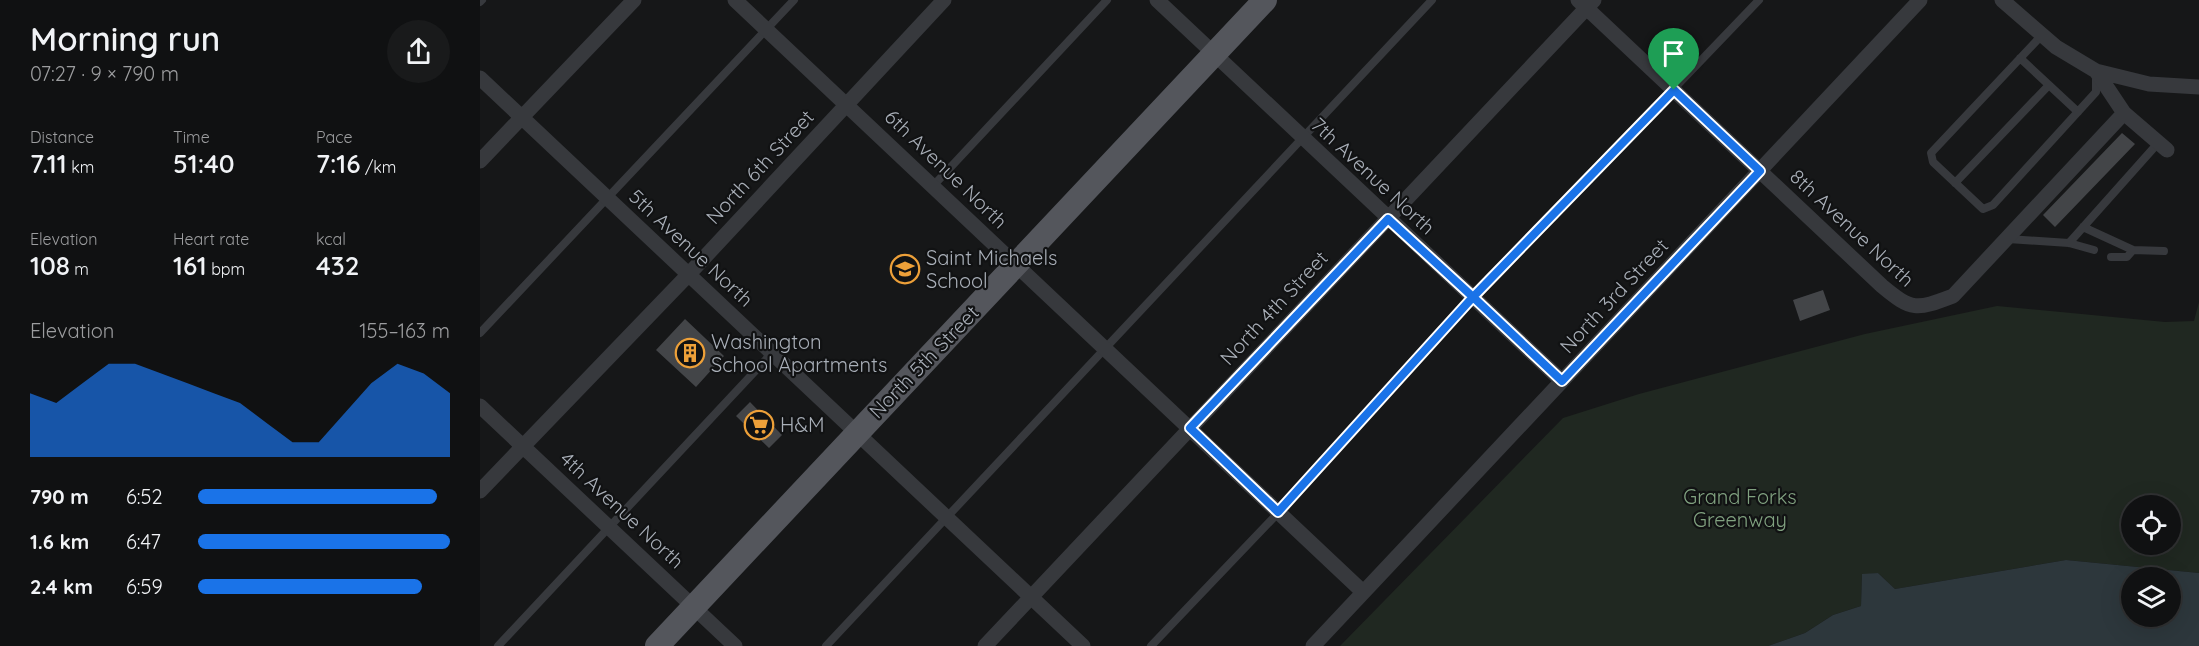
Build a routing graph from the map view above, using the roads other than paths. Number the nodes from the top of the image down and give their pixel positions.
1 (634, 0) edge
2 (735, 0) edge
3 (794, 0) edge
4 (944, 0) edge
5 (1107, 0) edge
6 (1157, 0) edge
7 (1265, 0) edge
8 (1432, 0) edge
9 (1759, 0) edge
10 (1920, 0) edge
11 (2002, 0) edge
12 (1586, 3) edge
13 (766, 29) junction
14 (2042, 34) junction
15 (1214, 54) junction
16 (2020, 58) junction
17 (2096, 71) junction
18 (480, 78) edge
19 (2049, 85) junction
20 (2199, 87) edge
21 (1674, 90) junction
22 (847, 104) junction
23 (2078, 112) junction
24 (2124, 113) junction
25 (521, 117) junction
26 (1301, 138) junction
27 (2163, 146) joint
28 (480, 161) edge
29 (1760, 171) junction
30 (1955, 183) junction
31 (933, 186) junction
32 (606, 197) junction
33 (1388, 219) junction
34 (2083, 227) junction
35 (2007, 239) junction
36 (2069, 243) junction
37 (2094, 250) dead end
38 (2133, 250) junction
39 (2164, 251) dead end
40 (2110, 257) dead end
41 (1016, 265) junction
42 (689, 274) junction
43 (1473, 297) junction
44 (480, 333) edge
45 (1105, 348) junction
46 (772, 354) junction
47 (1562, 381) junction
48 (480, 405) edge
49 (1190, 428) junction
50 (856, 433) junction
51 (523, 446) junction
52 (480, 491) edge
53 (1278, 512) junction
54 (947, 518) junction
55 (610, 528) junction
56 (1363, 592) junction
57 (1032, 598) junction
58 (694, 607) junction
59 (498, 646) edge
60 (657, 646) edge
61 (735, 646) edge
62 (826, 646) edge
63 (985, 646) edge
64 (1083, 646) edge
65 (1151, 646) edge
66 (1313, 646) edge

1 - 25 street
2 - 13 street, 6th Avenue North
3 - 13 lane
4 - 22 street, North 6th Street
5 - 31 lane
6 - 15 street, 7th Avenue North
7 - 15 main road, North 5th Street
8 - 26 lane
9 - 21 lane
10 - 29 street, North 3rd Street
11 - 14 street
12 - 21 street, 8th Avenue North
12 - 33 street, North 4th Street
13 - 22 street, 6th Avenue North
13 - 32 lane
14 - 16 lane
14 - 17 street
15 - 26 street, 7th Avenue North
15 - 41 main road, North 5th Street
16 - 19 lane
16 - 30 lane
17 - 20 street
17 - 23 lane
17 - 24 street
18 - 25 street, 5th Avenue North
19 - 23 lane
19 - 30 lane
21 - 29 street, 8th Avenue North
21 - 43 lane
22 - 31 street, 6th Avenue North
22 - 42 street, North 6th Street
23 - 30 lane
24 - 27 street
24 - 35 street, 8th Avenue North
25 - 28 street
25 - 32 street, 5th Avenue North
26 - 33 street, 7th Avenue North
26 - 45 lane
27 - 34 lane
29 - 35 street, 8th Avenue North
29 - 47 street, North 3rd Street
31 - 41 street, 6th Avenue North
32 - 42 street, 5th Avenue North
32 - 44 lane
33 - 43 street, 7th Avenue North
33 - 49 street, North 4th Street
34 - 36 lane
34 - 38 lane
35 - 36 lane
36 - 37 lane
38 - 39 lane
38 - 40 lane
41 - 45 street, 6th Avenue North
41 - 50 main road, North 5th Street
42 - 46 street, 5th Avenue North
42 - 51 street, North 6th Street
43 - 47 street, 7th Avenue North
43 - 53 lane
45 - 49 street, 6th Avenue North
45 - 54 lane
46 - 50 street, 5th Avenue North
46 - 55 lane
47 - 56 street, North 3rd Street
48 - 51 street, 4th Avenue North
49 - 53 street, 6th Avenue North
49 - 57 street, North 4th Street
50 - 54 street, 5th Avenue North
50 - 58 main road, North 5th Street
51 - 52 street, North 6th Street
51 - 55 street, 4th Avenue North
53 - 56 street, 6th Avenue North
53 - 65 lane
54 - 57 street, 5th Avenue North
54 - 62 lane
55 - 58 street, 4th Avenue North
55 - 59 lane
56 - 66 street, North 3rd Street
57 - 63 street, North 4th Street
57 - 64 street, 5th Avenue North
58 - 60 main road, North 5th Street
58 - 61 street, 4th Avenue North

